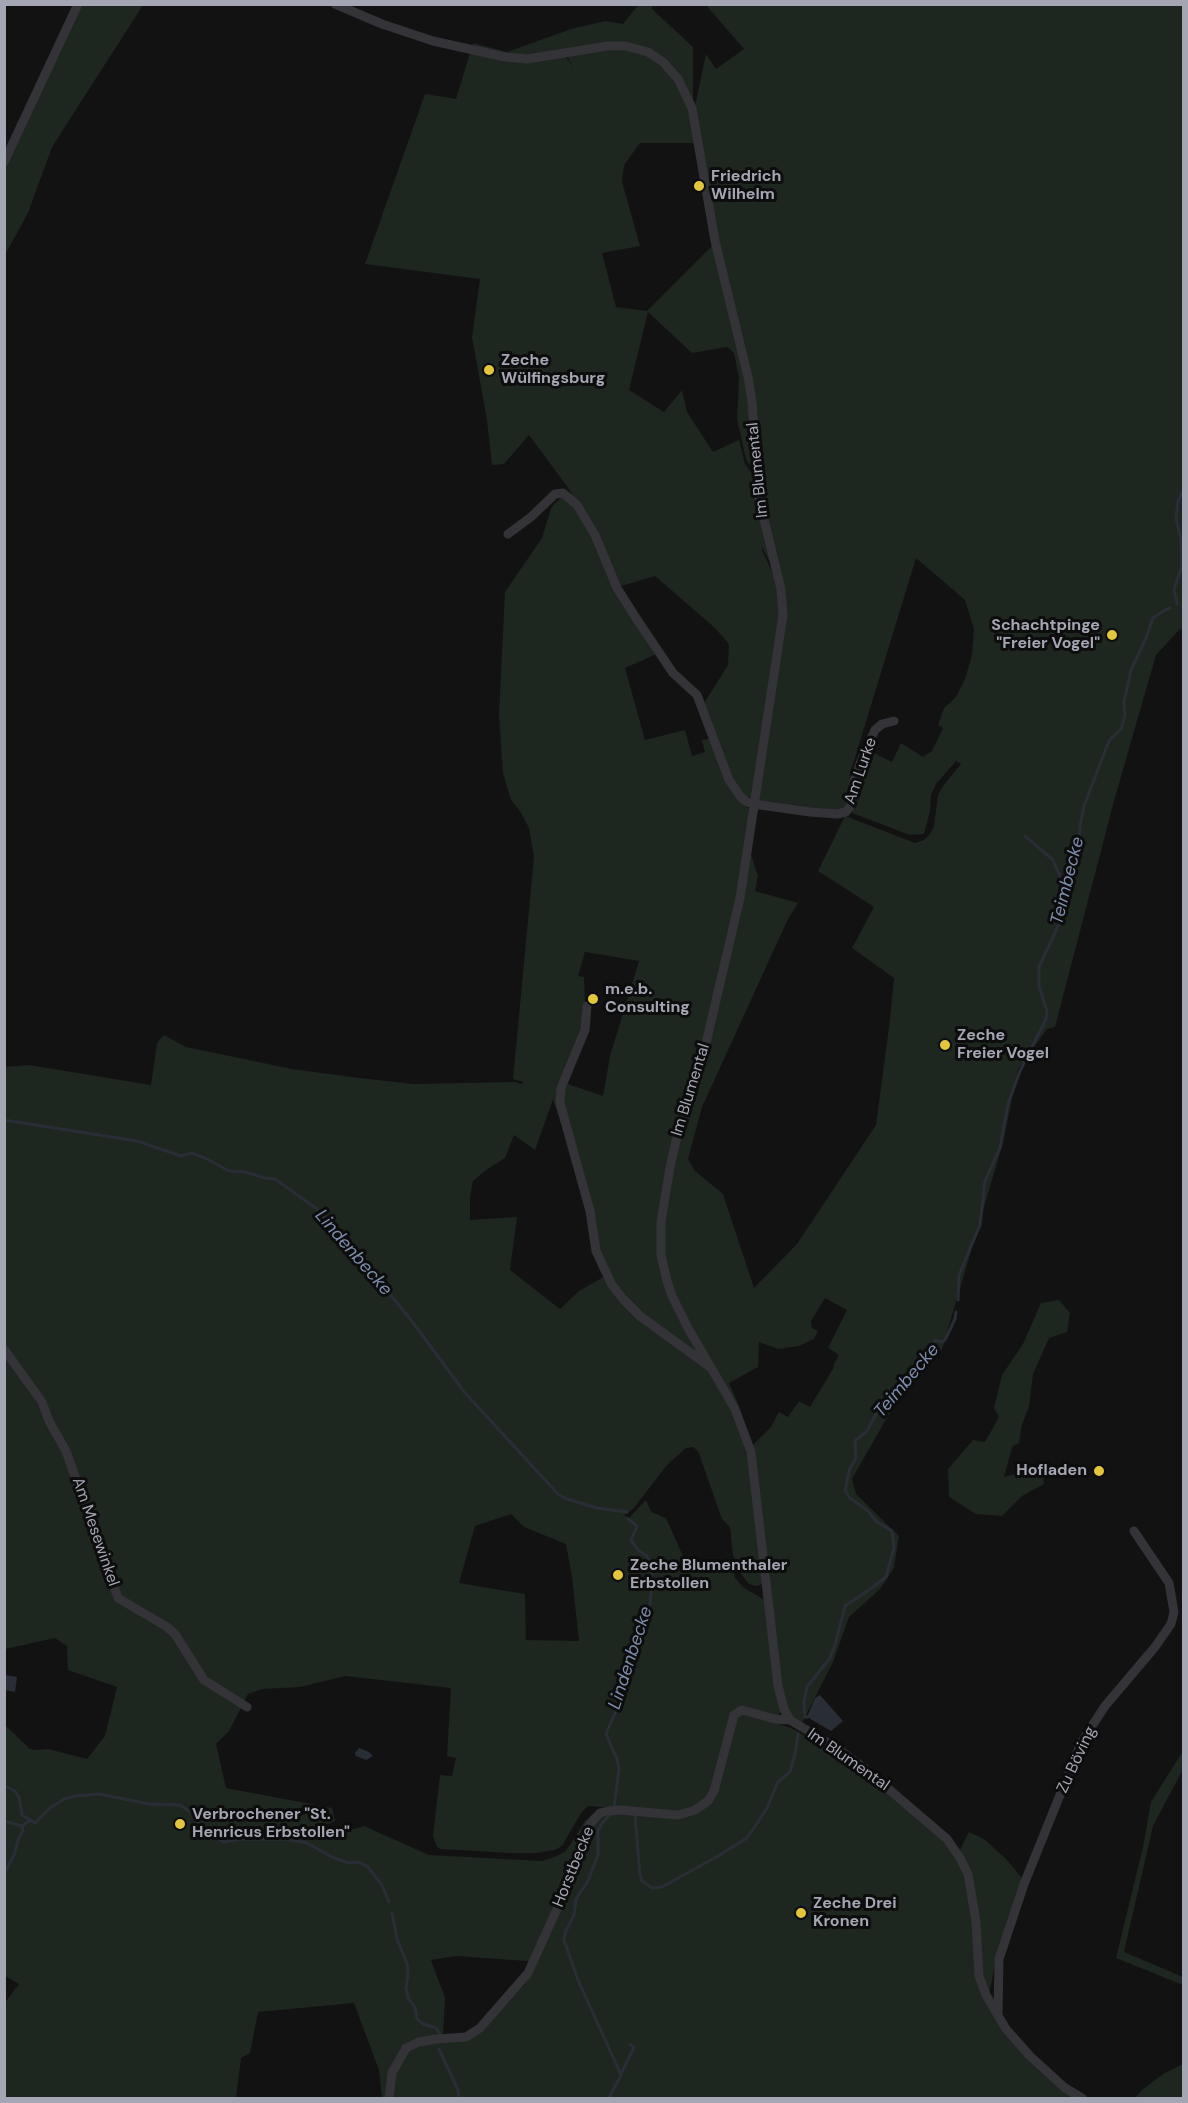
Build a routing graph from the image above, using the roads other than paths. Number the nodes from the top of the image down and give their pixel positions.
1 (78, 4) edge
2 (335, 4) edge
3 (4, 162) edge
4 (508, 534) dead end
5 (894, 721) dead end
6 (753, 804) junction
7 (587, 1006) dead end
8 (4, 1349) edge
9 (711, 1368) junction
10 (1134, 1531) dead end
11 (247, 1707) dead end
12 (790, 1720) junction
13 (998, 2015) junction
14 (389, 2098) edge
15 (1083, 2098) edge

1 - 3 street
2 - 6 street, Im Blumental
4 - 6 street
5 - 6 street, Am Lurke
6 - 9 street, Im Blumental
7 - 9 street, Im Blumental
8 - 11 street, Am Mesewinkel
9 - 12 street, Im Blumental
10 - 13 street, Zu Böving
12 - 13 street, Im Blumental
12 - 14 street, Horstbecke
13 - 15 street, Im Blumental

